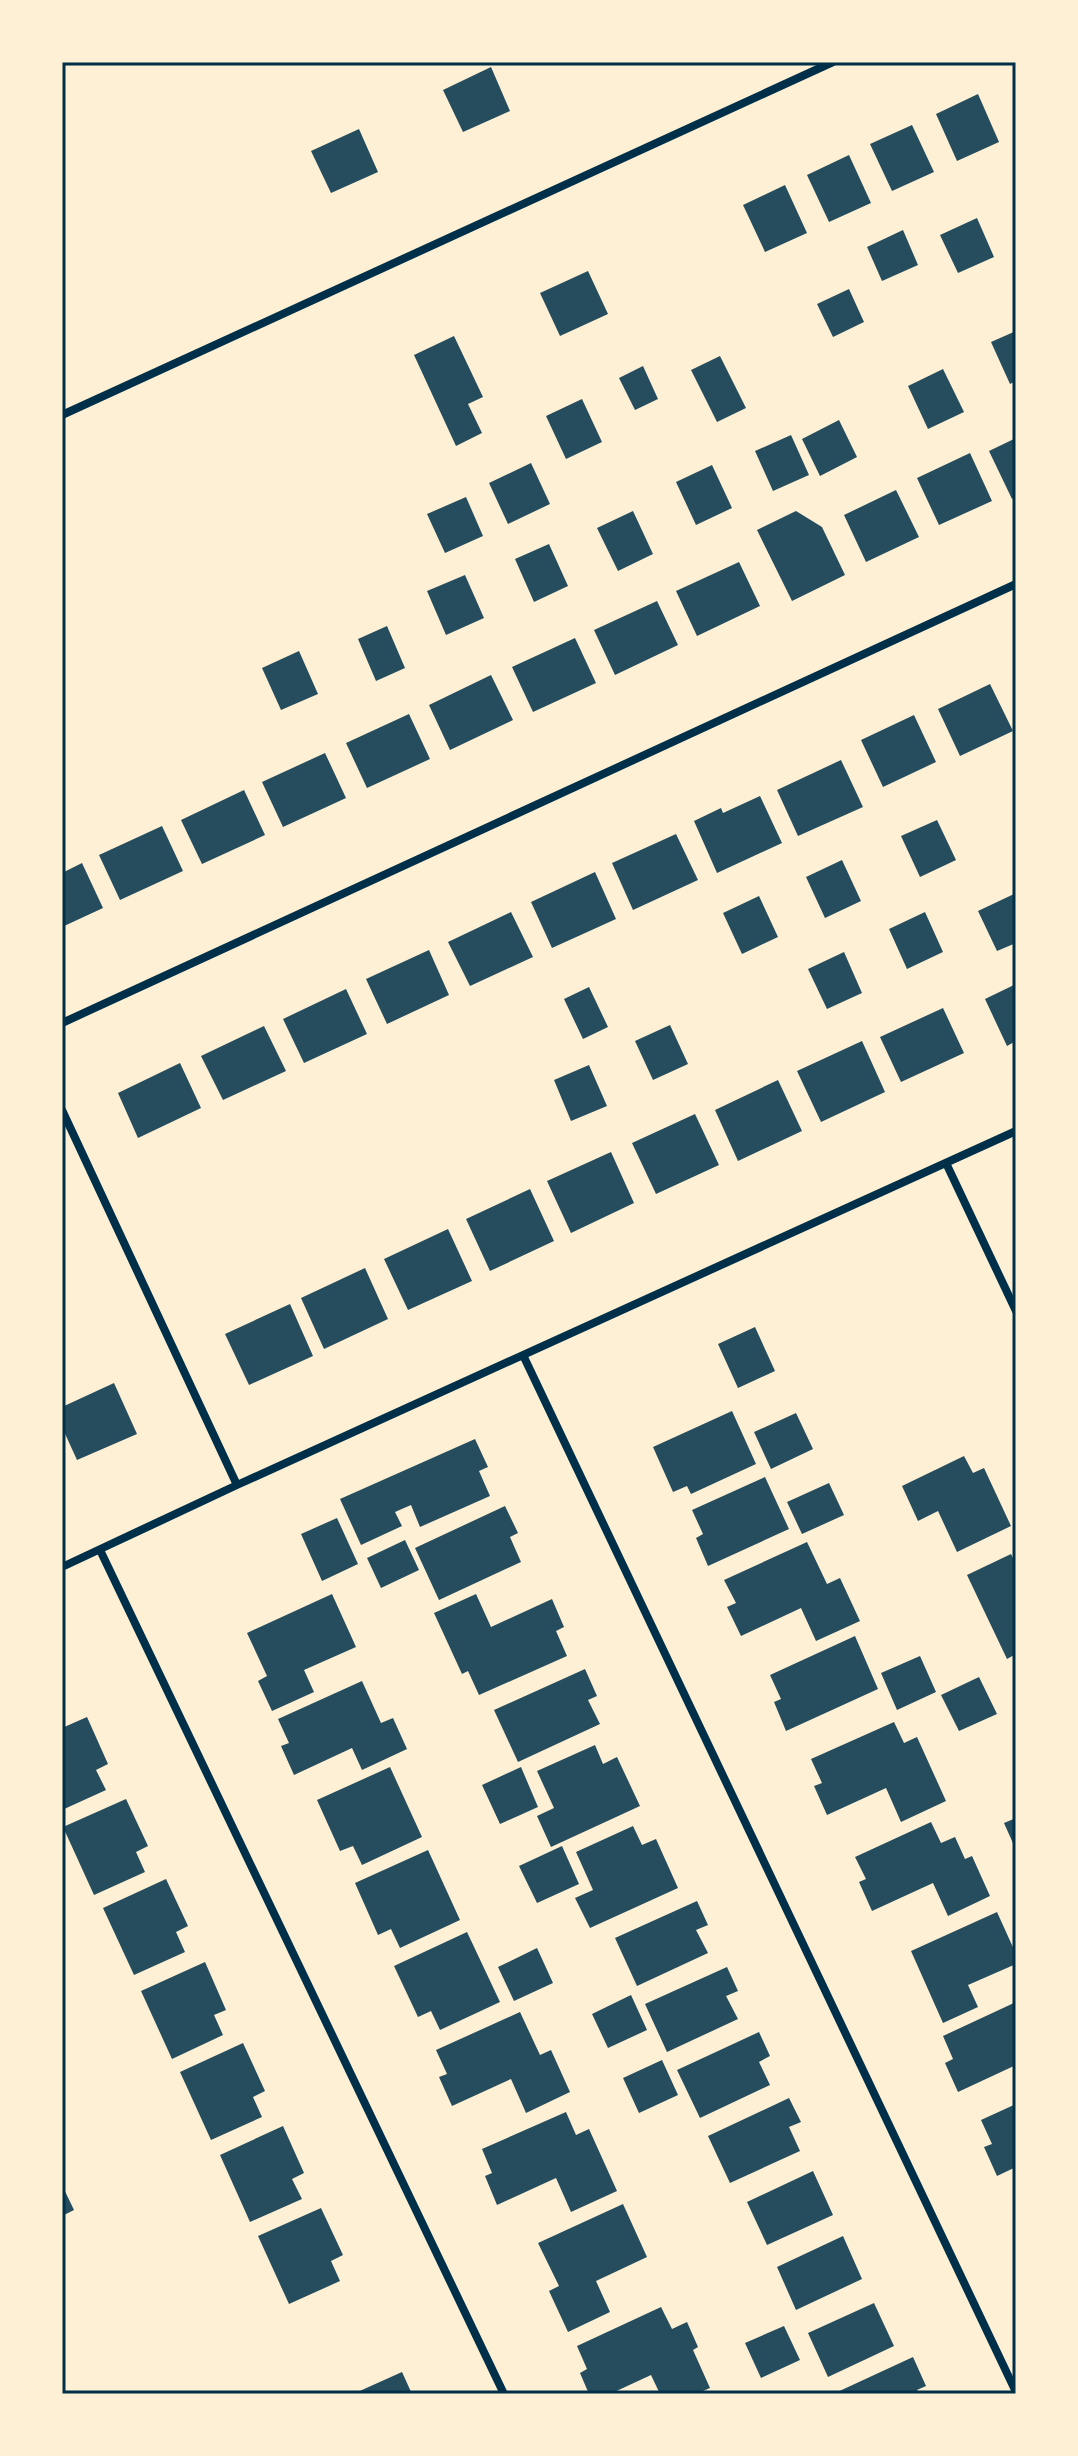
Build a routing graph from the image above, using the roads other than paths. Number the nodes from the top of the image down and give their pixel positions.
1 (833, 62) edge
2 (62, 415) edge
3 (1016, 584) edge
4 (62, 1023) edge
5 (62, 1110) edge
6 (1016, 1131) edge
7 (946, 1163) junction
8 (1016, 1311) edge
9 (523, 1355) junction
10 (237, 1485) junction
11 (100, 1550) junction
12 (62, 1567) edge
13 (1016, 2392) edge
14 (504, 2394) edge

1 - 2 street
3 - 4 street
5 - 10 street
6 - 7 street
7 - 8 street
7 - 9 street
9 - 10 street
9 - 13 street
10 - 11 street
11 - 12 street
11 - 14 street

